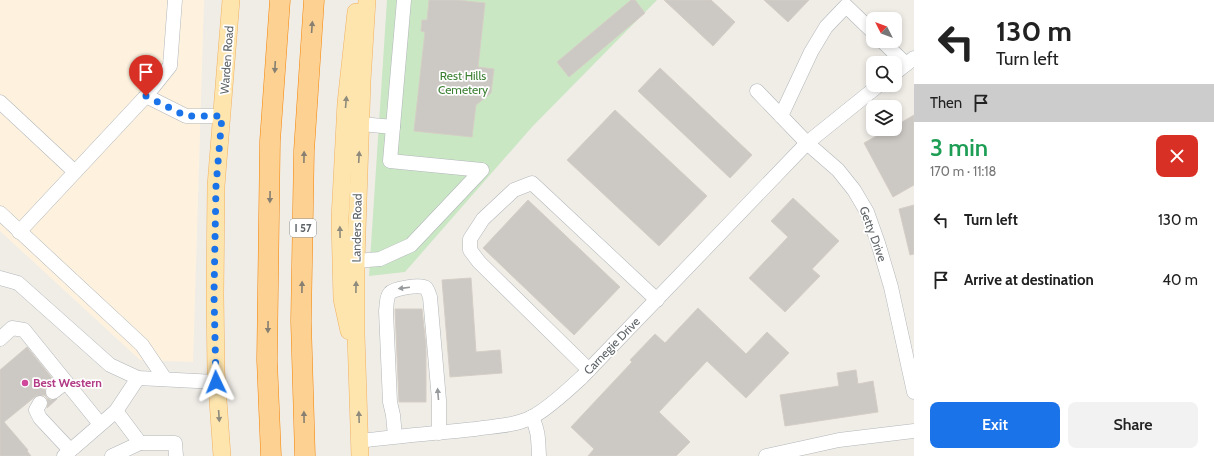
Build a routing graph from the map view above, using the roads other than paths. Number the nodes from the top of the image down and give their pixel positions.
1 (175, 0) edge
2 (231, 0) edge
3 (280, 0) edge
4 (314, 0) edge
5 (357, 0) edge
6 (368, 0) edge
7 (404, 0) edge
8 (866, 25) edge
9 (889, 48) edge
10 (905, 65) edge
11 (757, 91) dead end
12 (871, 92) edge
13 (146, 96) junction
14 (0, 102) edge
15 (222, 116) junction
16 (781, 116) junction
17 (361, 124) junction
18 (393, 127) junction
19 (807, 143) junction
20 (75, 172) junction
21 (0, 213) edge
22 (19, 232) junction
23 (356, 261) junction
24 (0, 278) edge
25 (657, 300) junction
26 (0, 339) edge
27 (357, 362) junction
28 (589, 370) junction
29 (138, 378) junction
30 (165, 379) junction
31 (66, 382) junction
32 (216, 382) junction
33 (53, 392) dead end
34 (914, 392) edge
35 (40, 403) dead end
36 (116, 411) junction
37 (532, 417) junction
38 (100, 424) junction
39 (914, 431) edge
40 (439, 433) junction
41 (395, 436) junction
42 (140, 443) junction
43 (360, 448) edge
44 (67, 453) edge
45 (112, 456) edge
46 (176, 456) edge
47 (222, 456) edge
48 (271, 456) edge
49 (306, 456) edge
50 (539, 456) edge
51 (766, 456) edge

1 - 13 street
2 - 15 main road, Warden Road
3 -> 48 highway
49 -> 4 highway, I 57
27 -> 5 main road
6 - 17 main road, Landers Road
7 - 18 street
8 - 16 street
9 - 10 street
11 - 16 street, Getty Drive
12 - 19 street, Carnegie Drive
13 - 15 street
13 - 20 street
14 - 20 street
15 - 32 main road, Warden Road
16 - 19 street, Getty Drive
17 - 18 street
23 -> 17 main road, Landers Road
18 - 23 street
19 - 25 street, Carnegie Drive
19 - 34 street, Getty Drive
20 - 22 street
21 - 22 street
22 - 30 street
27 -> 23 main road, Landers Road
24 - 29 street
25 - 28 street, Carnegie Drive
25 - 28 street
26 - 31 street
43 -> 27 main road, Landers Road
28 - 37 street, Carnegie Drive
29 - 30 street
29 - 36 street
30 - 32 street
31 - 33 street
31 - 38 street
32 -> 47 main road, Warden Road
35 - 44 street
36 - 38 street
36 - 42 street
37 - 40 street, Carnegie Drive
37 - 50 street
38 - 44 street
39 - 51 street
40 - 41 street, Carnegie Drive
40 -> 41 street
41 - 43 street, Carnegie Drive
42 - 45 street
42 - 46 street

